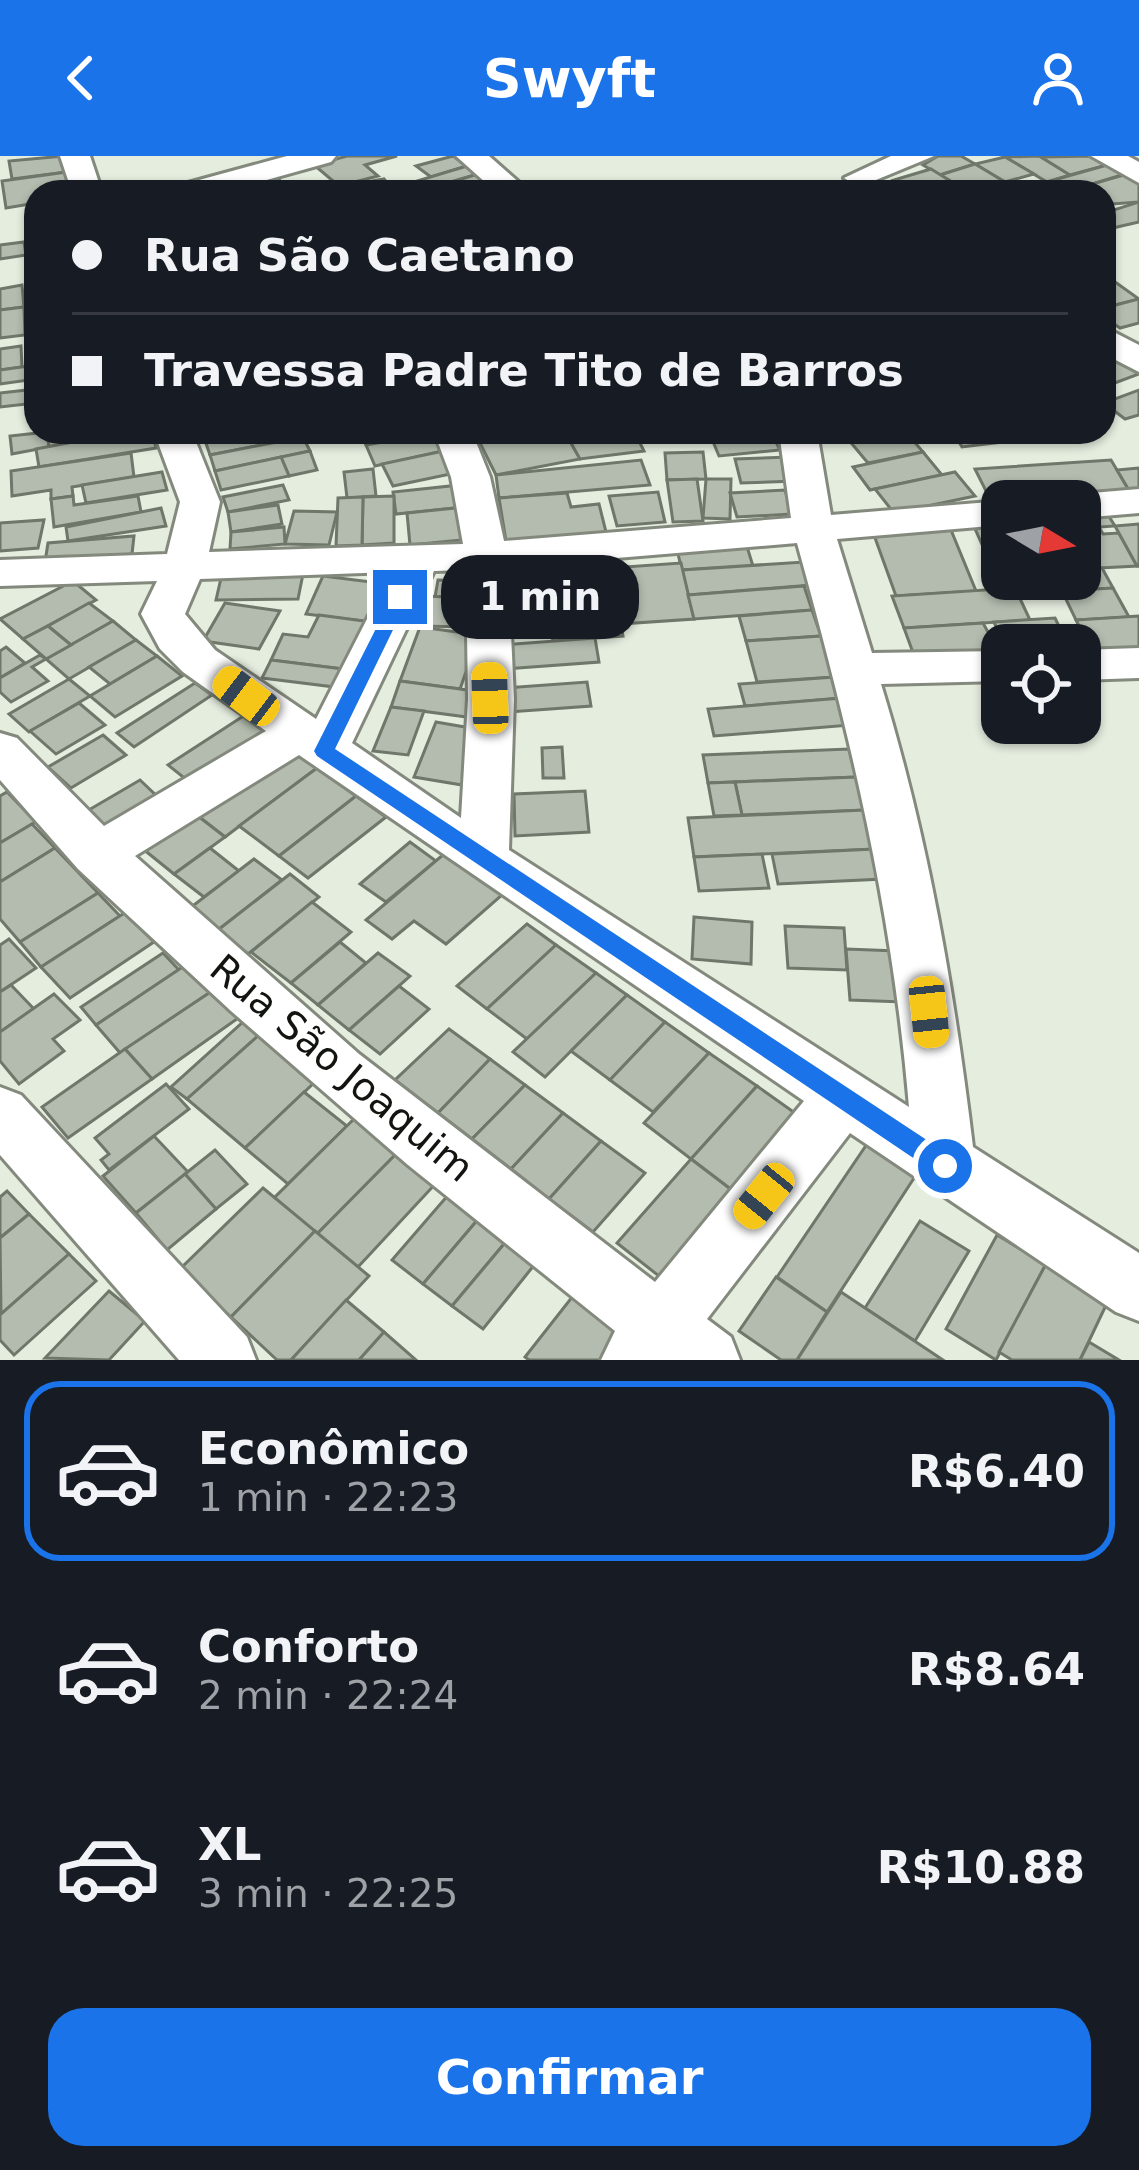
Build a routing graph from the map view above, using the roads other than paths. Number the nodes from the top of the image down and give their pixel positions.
1 (471, 156) edge
2 (829, 156) edge
3 (919, 156) edge
4 (1106, 156) edge
5 (308, 160) edge
6 (1139, 174) edge
7 (233, 180) edge
8 (500, 180) edge
9 (862, 180) edge
10 (878, 180) edge
11 (178, 444) edge
12 (459, 444) edge
13 (801, 444) edge
14 (1139, 501) edge
15 (1101, 504) edge
16 (981, 515) edge
17 (813, 527) junction
18 (485, 556) junction
19 (419, 558) junction
20 (186, 564) junction
21 (0, 574) edge
22 (1139, 663) edge
23 (1101, 664) edge
24 (981, 666) edge
25 (854, 669) junction
26 (312, 742) junction
27 (0, 750) edge
28 (96, 854) junction
29 (483, 859) junction
30 (842, 1098) junction
31 (0, 1113) edge
32 (945, 1166) junction
33 (1139, 1290) edge
34 (667, 1348) edge
35 (223, 1360) edge

1 - 8 street
2 - 9 street
3 - 10 street
4 - 6 street
5 - 7 street
11 - 20 street
12 - 18 street
13 - 17 street
14 - 15 street
16 - 17 street
17 - 18 street
17 - 25 street
18 - 19 street
18 - 29 street
19 - 20 street
19 - 26 street
20 - 21 street
20 - 26 street
22 - 23 street
24 - 25 street
25 - 32 street
26 - 28 street
26 - 29 street
27 - 28 street, Rua São Joaquim
28 - 34 street, Rua São Joaquim
29 - 30 street
30 - 32 street
30 - 34 street
31 - 35 street
32 - 33 street

